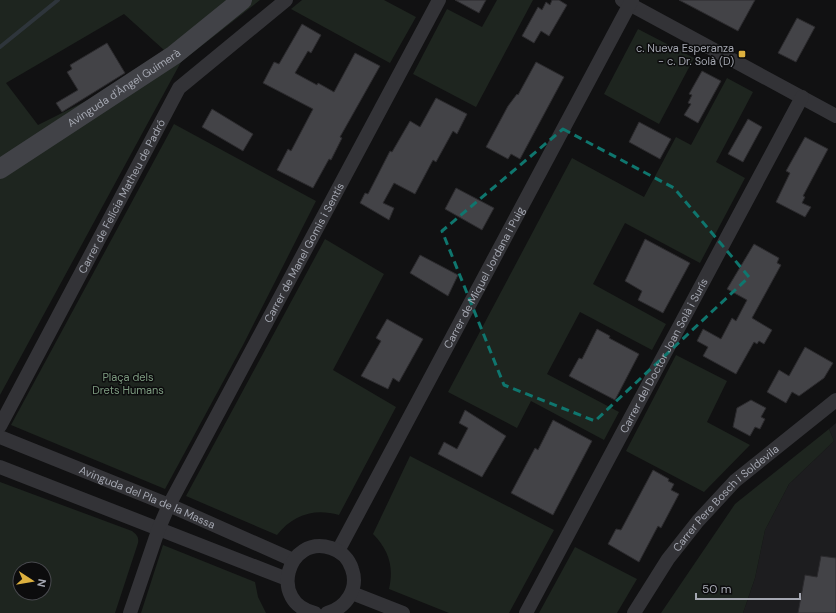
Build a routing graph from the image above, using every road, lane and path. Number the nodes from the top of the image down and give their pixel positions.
1 (242, 0) edge
2 (286, 0) edge
3 (439, 0) edge
4 (628, 1) edge
5 (802, 97) junction
6 (836, 116) edge
7 (0, 168) edge
8 (836, 400) edge
9 (0, 426) edge
10 (0, 437) edge
11 (0, 467) edge
12 (170, 505) junction
13 (159, 528) junction
14 (338, 551) junction
15 (294, 560) junction
16 (287, 579) junction
17 (352, 593) junction
18 (309, 612) edge
19 (130, 613) edge
20 (327, 613) edge
21 (403, 613) edge
22 (526, 613) edge
23 (634, 613) edge

1 - 7 street, Avinguda d'Àngel Guimerà
2 - 9 street, Carrer de Felícia Matheu de Padró
3 - 12 street, Carrer de Manel Gomis i Sentís
4 - 5 street
4 - 14 street, Carrer de Miquel Jordana i Puig
5 - 6 street
5 - 22 street, Carrer del Doctor Joan Solà i Surís
8 - 23 street, Carrer Pere Bosch i Soldevila
10 - 12 street, Avinguda del Pla de la Massa
11 - 13 street, Avinguda del Pla de la Massa
12 - 13 street, Carrer de Manel Gomis i Sentís
12 - 15 street, Avinguda del Pla de la Massa
13 - 16 street, Avinguda del Pla de la Massa
13 - 19 street, Carrer de Manel Gomis i Sentís
14 - 15 street
14 - 17 street
15 - 16 street
16 - 18 street
17 - 20 street
17 - 21 street

